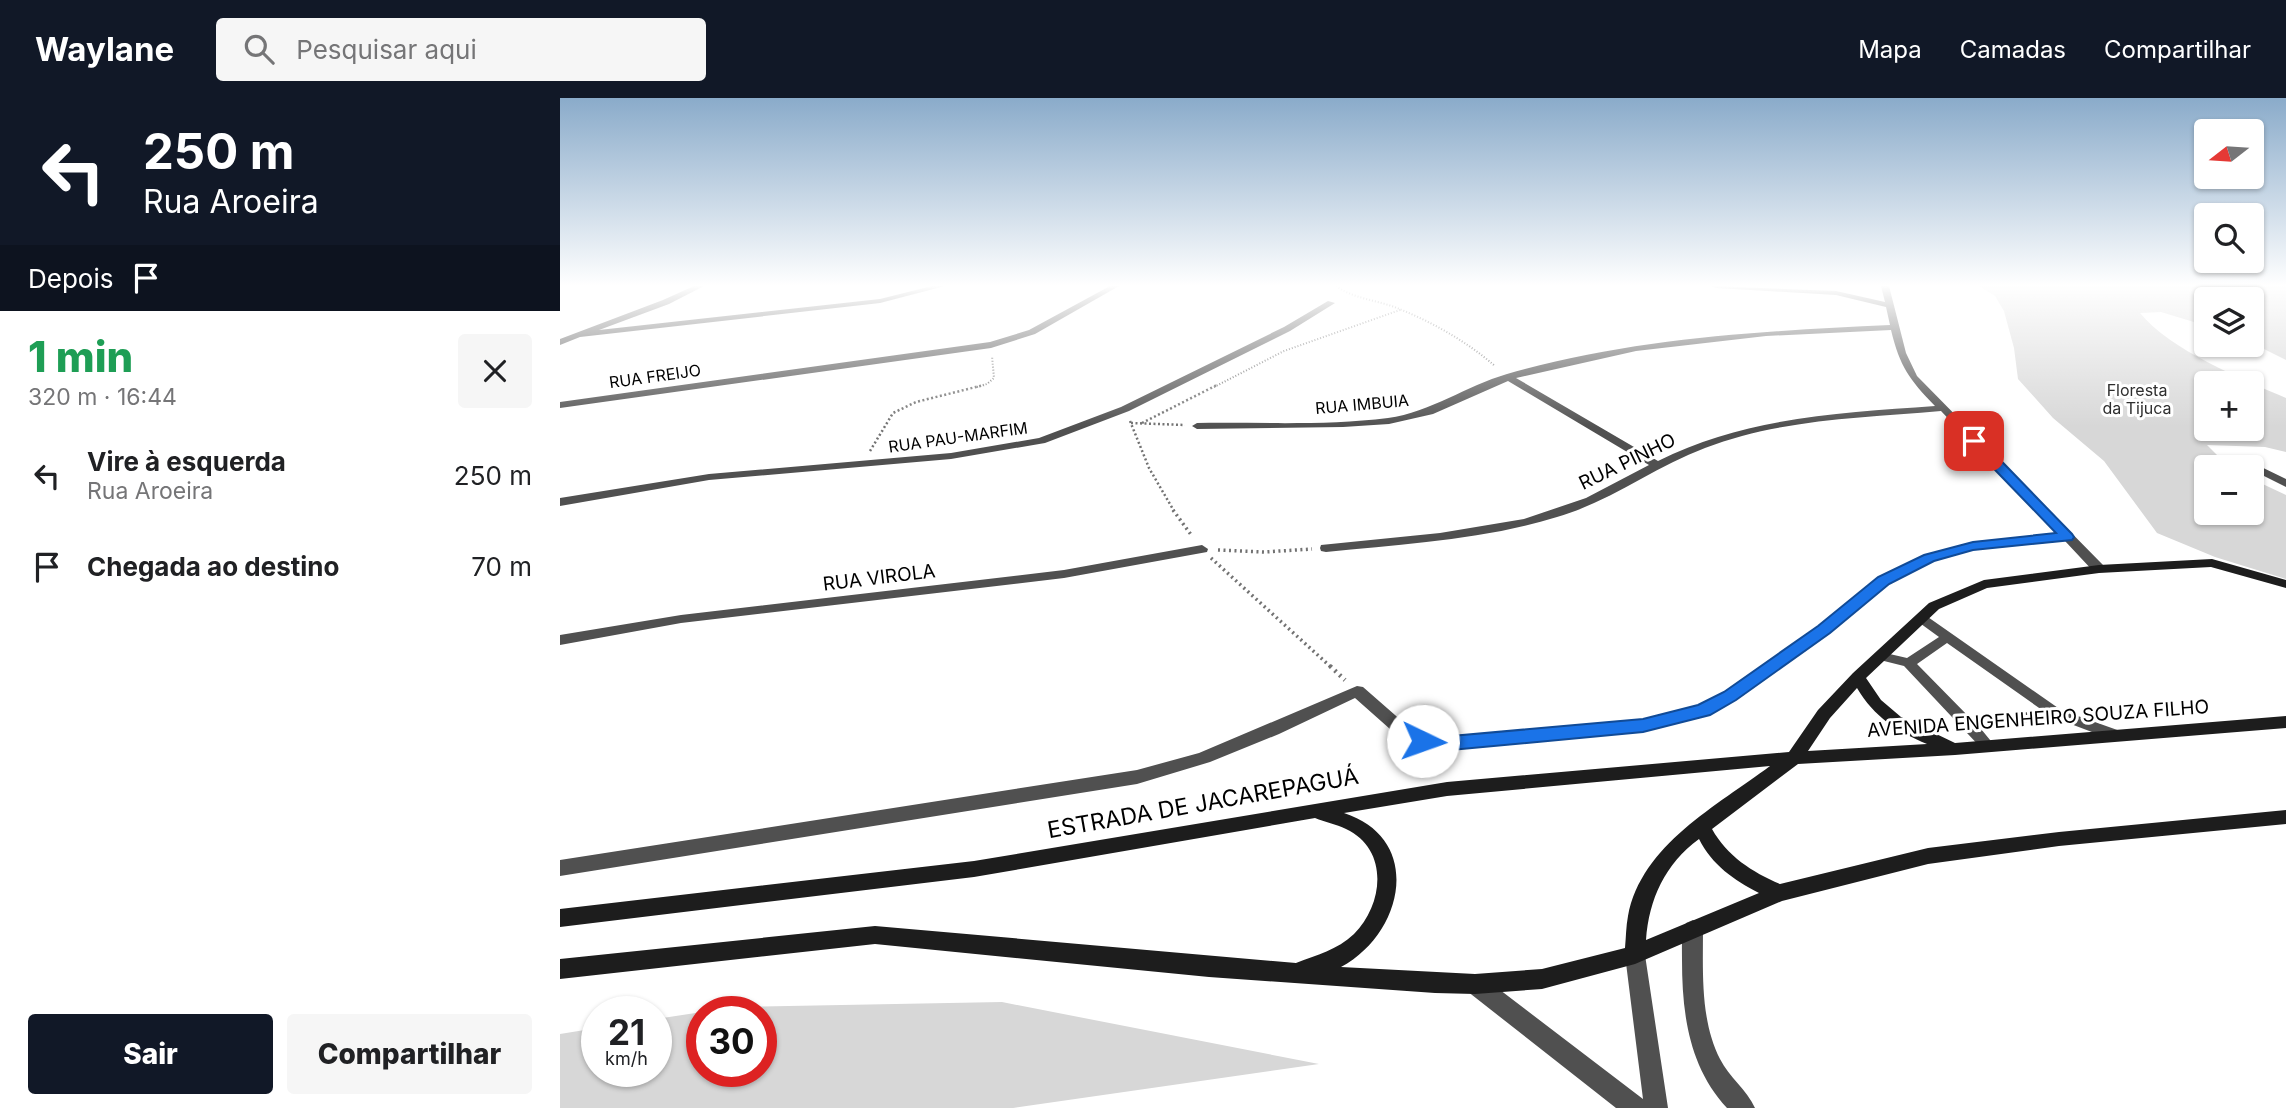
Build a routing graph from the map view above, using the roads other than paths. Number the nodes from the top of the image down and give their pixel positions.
1 (586, 333) edge
2 (597, 333) edge
3 (1028, 333) edge
4 (1279, 333) edge
5 (1789, 333) edge
6 (1897, 333) edge
7 (581, 335) junction
8 (560, 342) edge
9 (1508, 377) junction
10 (560, 405) edge
11 (1944, 408) junction
12 (1197, 426) road end
13 (1656, 464) junction
14 (2264, 472) edge
15 (2286, 484) edge
16 (560, 502) edge
17 (2067, 537) junction
18 (1326, 548) road end
19 (1202, 549) road end
20 (2099, 569) junction
21 (2286, 584) edge
22 (1921, 618) junction
23 (1947, 637) junction
24 (560, 640) edge
25 (1881, 656) junction
26 (1909, 663) junction
27 (1858, 677) junction
28 (2056, 713) junction
29 (2286, 722) edge
30 (1969, 726) junction
31 (2118, 736) junction
32 (1988, 746) junction
33 (1955, 749) junction
34 (1794, 758) junction
35 (1312, 812) junction
36 (2286, 817) edge
37 (1701, 825) junction
38 (560, 867) edge
39 (1779, 893) junction
40 (560, 918) edge
41 (1693, 929) junction
42 (1635, 955) junction
43 (560, 968) edge
44 (1286, 972) junction
45 (1475, 984) junction
46 (1635, 1108) edge
47 (1656, 1108) edge
48 (1744, 1108) edge

1 - 7 street
2 - 7 street
3 - 10 street, RUA FREIJO
4 - 16 street, RUA PAU-MARFIM
5 - 9 street, RUA IMBUIA
6 - 11 street
7 - 8 street
9 - 12 street, RUA IMBUIA
9 - 13 street
11 - 13 street, RUA PINHO
11 - 17 street
13 - 18 street, RUA PINHO
14 - 15 street
17 - 20 street
17 - 38 street, ESTRADA DE JACAREPAGUÁ
19 - 24 street, RUA VIROLA
20 - 21 main road
20 - 22 main road
22 - 23 lane
22 - 25 main road
23 - 26 lane
23 - 28 lane
25 - 26 lane
25 - 27 main road
26 - 30 lane
27 - 33 main road
27 - 34 main road
28 - 30 lane
28 - 31 lane
29 - 31 main road, AVENIDA ENGENHEIRO SOUZA FILHO
30 - 32 lane
31 - 32 main road, AVENIDA ENGENHEIRO SOUZA FILHO
32 - 33 main road, AVENIDA ENGENHEIRO SOUZA FILHO
33 - 34 main road, AVENIDA ENGENHEIRO SOUZA FILHO
34 - 35 main road, ESTRADA DE JACAREPAGUÁ
34 - 37 main road
35 - 40 main road, ESTRADA DE JACAREPAGUÁ
35 - 44 main road
36 - 39 main road
37 - 39 main road
37 - 42 main road
39 - 41 main road
41 - 42 main road
41 - 48 street
42 - 45 main road
42 - 47 street
43 - 44 main road
44 - 45 main road
45 - 46 street

